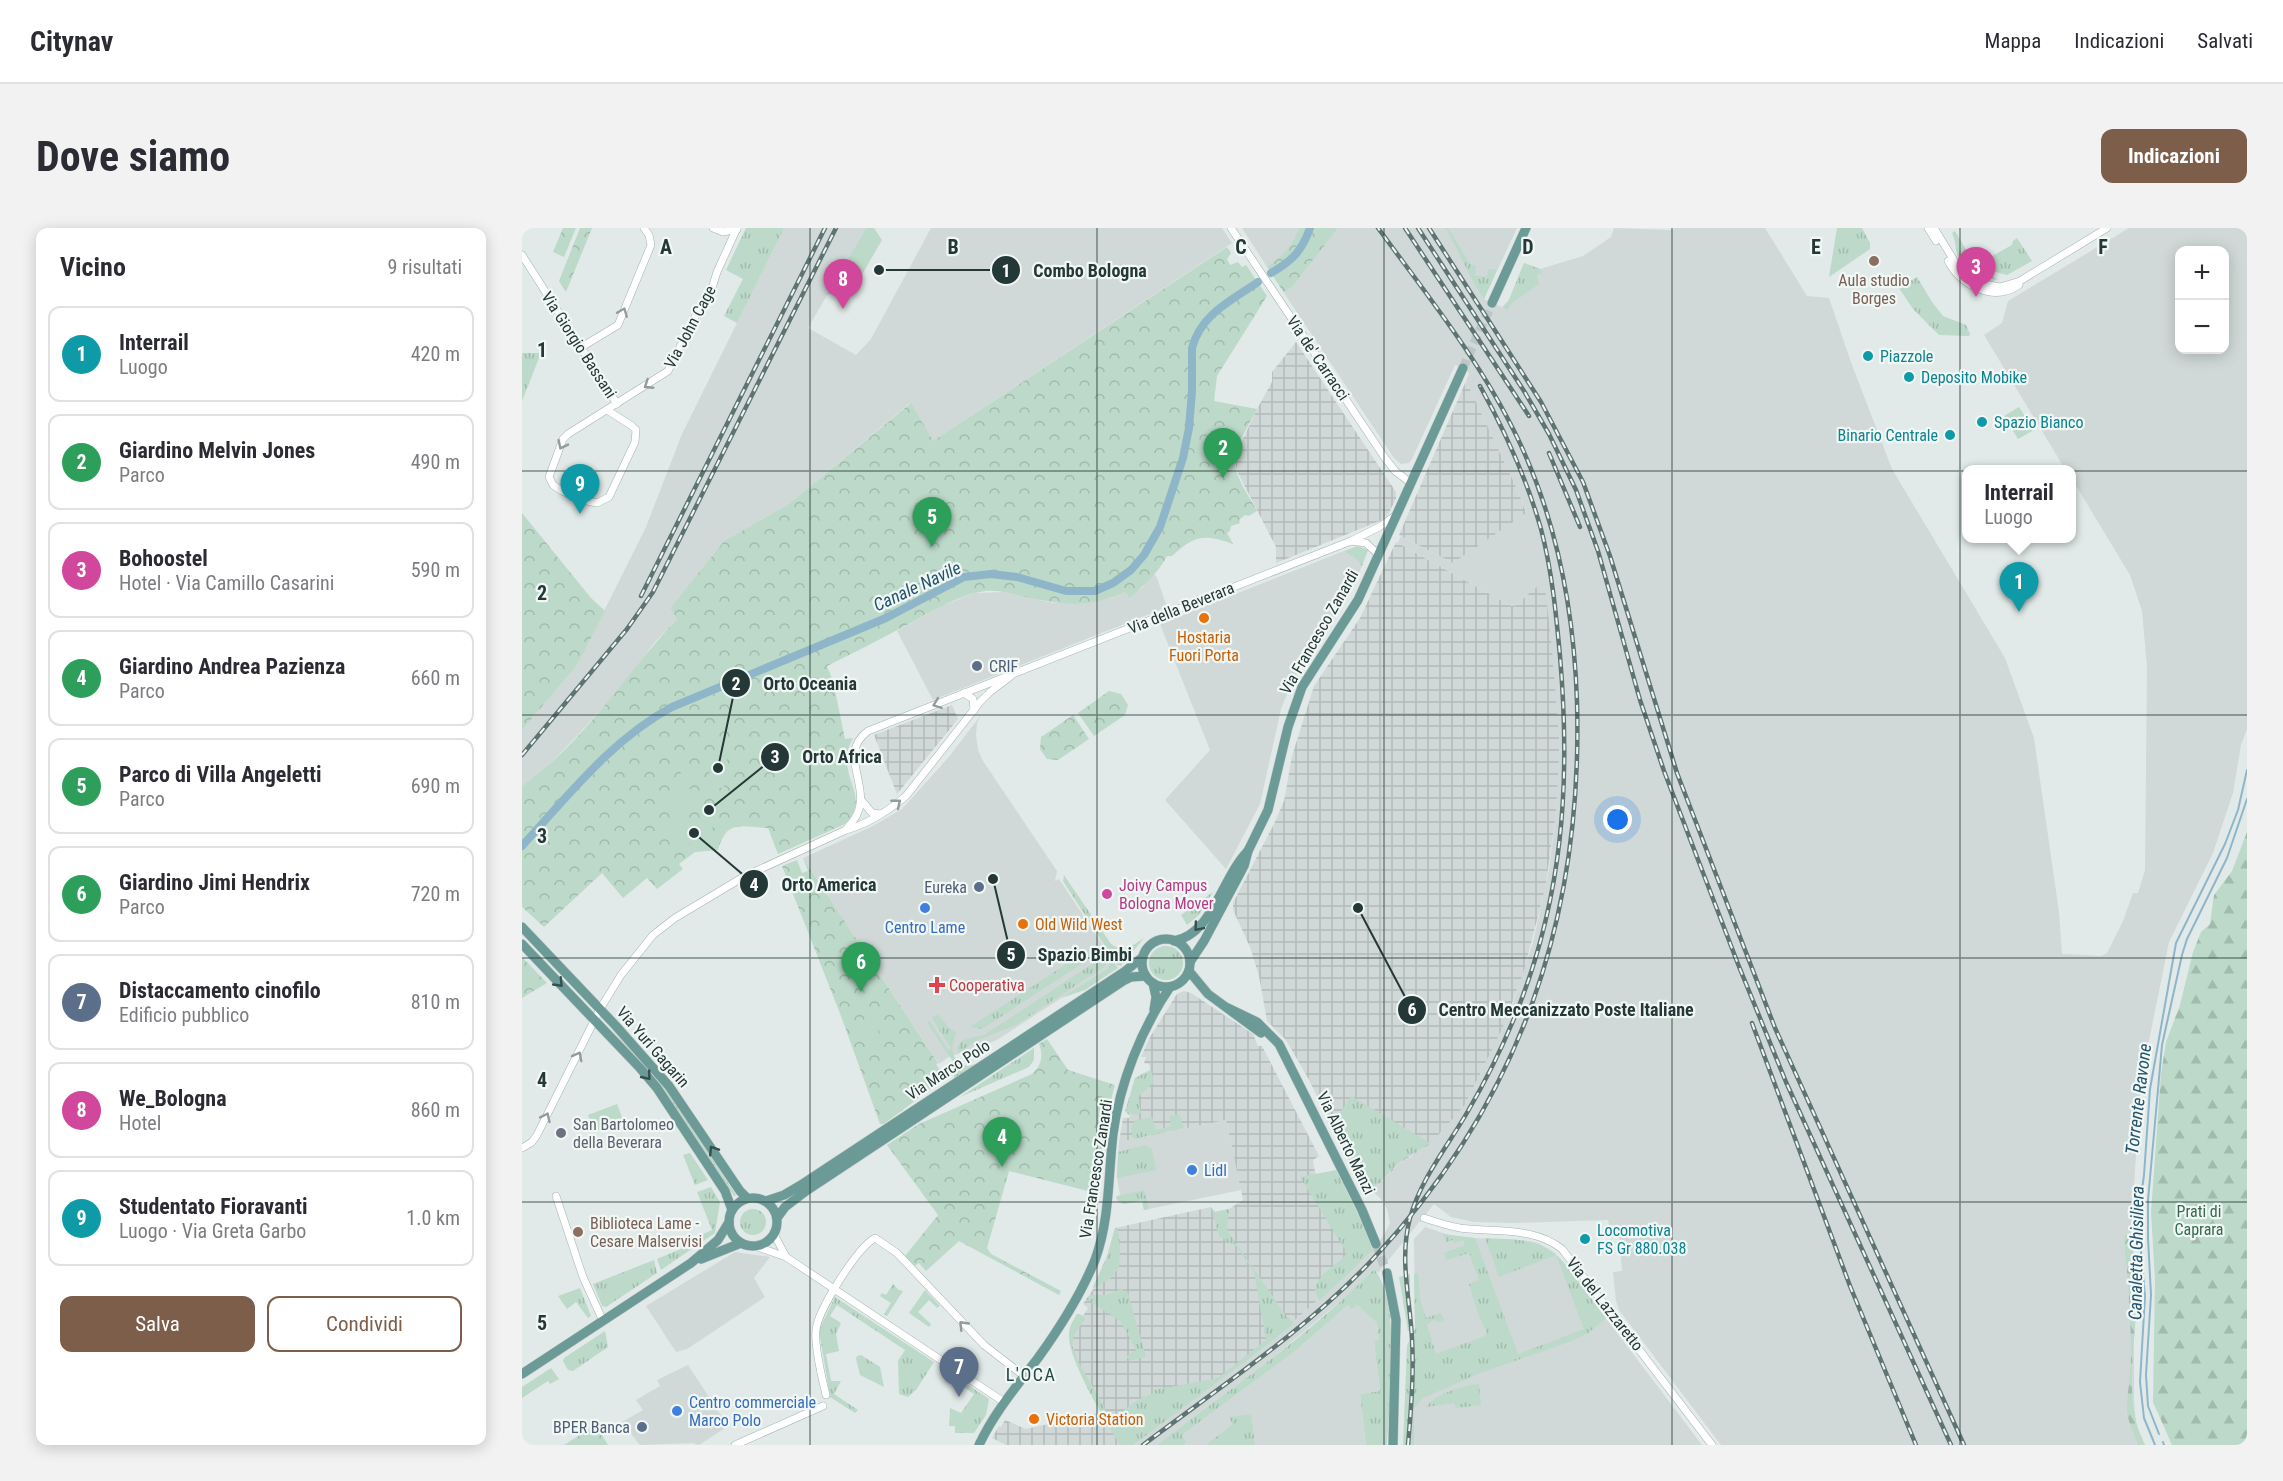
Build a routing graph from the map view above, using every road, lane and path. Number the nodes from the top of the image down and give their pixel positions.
1 (644, 228) edge
2 (713, 228) edge
3 (737, 228) edge
4 (1231, 228) edge
5 (1526, 228) edge
6 (1928, 228) edge
7 (1934, 228) edge
8 (2106, 228) edge
9 (522, 255) edge
10 (2049, 264) junction
11 (1492, 303) tunnel mouth
12 (580, 348) junction
13 (1463, 368) tunnel mouth
14 (617, 404) junction
15 (607, 410) junction
16 (1411, 483) junction
17 (1397, 514) junction
18 (1351, 541) junction
19 (1379, 555) junction
20 (1011, 676) junction
21 (964, 693) junction
22 (974, 710) junction
23 (862, 801) junction
24 (882, 814) junction
25 (846, 830) junction
26 (1248, 851) junction
27 (522, 927) edge
28 (1174, 941) junction
29 (522, 944) edge
30 (1143, 957) junction
31 (1189, 966) junction
32 (1149, 979) junction
33 (1174, 986) junction
34 (1208, 994) junction
35 (600, 1009) junction
36 (1153, 1013) junction
37 (596, 1021) junction
38 (522, 1148) edge
39 (555, 1196) dead end
40 (747, 1198) junction
41 (766, 1201) junction
42 (732, 1210) junction
43 (777, 1218) junction
44 (1424, 1218) dead end
45 (729, 1222) junction
46 (774, 1234) junction
47 (741, 1243) junction
48 (1376, 1244) tunnel mouth
49 (755, 1246) junction
50 (786, 1257) junction
51 (690, 1263) junction
52 (1387, 1273) tunnel mouth
53 (834, 1290) junction
54 (603, 1321) junction
55 (522, 1374) edge
56 (1024, 1376) junction
57 (826, 1395) dead end
58 (1004, 1402) junction
59 (824, 1406) dead end
60 (735, 1445) edge
61 (979, 1445) edge
62 (1393, 1445) edge
63 (1712, 1445) edge

12 -> 1 street
2 - 3 street
3 -> 14 street, Via John Cage
4 - 16 street, Via de' Carracci
5 - 11 main road
6 - 10 street
7 - 10 street
8 - 10 street
9 - 12 street, Via Giorgio Bassani
12 - 14 street, Via Giorgio Bassani
13 - 16 main road, Via Francesco Zanardi
14 - 15 street, Via John Cage
15 -> 15 street
16 - 17 main road, Via Francesco Zanardi
17 - 18 street, Via della Beverara
17 - 19 main road, Via Francesco Zanardi
18 - 19 street
18 - 20 street, Via della Beverara
19 - 26 main road, Via Francesco Zanardi
20 - 21 street, Via della Beverara
20 - 22 street, Via della Beverara
21 - 22 street
21 -> 23 street, Via della Beverara
24 -> 22 street, Via della Beverara
23 - 24 street
23 - 25 street
24 - 25 street, Via della Beverara
25 - 35 street, Via della Beverara
26 -> 28 main road, Via Francesco Zanardi
26 - 31 main road, Via Francesco Zanardi
27 - 35 main road, Via Yuri Gagarin
28 - 30 main road
28 - 31 main road
29 -> 37 main road, Via Yuri Gagarin
30 - 32 main road
30 - 41 main road, Via Marco Polo
31 - 33 main road
31 - 34 main road, Via Alberto Manzi
32 - 33 main road
32 - 36 main road, Via Francesco Zanardi
32 - 43 main road, Via Marco Polo
33 - 34 main road, Via Alberto Manzi
33 - 36 main road, Via Francesco Zanardi
34 - 48 main road, Via Alberto Manzi
35 - 37 street, Via della Beverara
40 -> 35 main road, Via Yuri Gagarin
36 - 56 main road, Via Francesco Zanardi
38 -> 37 street, Via della Beverara
37 -> 42 main road, Via Yuri Gagarin
39 - 54 street
40 - 41 main road
40 - 42 main road
41 - 43 main road
42 - 45 main road
43 - 46 main road
44 - 63 street, Via del Lazzaretto
45 - 47 main road
45 - 51 main road
46 - 49 main road
46 - 50 street
47 - 49 main road
47 - 51 main road
49 - 50 street
50 - 53 street
51 - 54 main road
52 - 62 main road
56 -> 53 street
53 - 57 street
53 - 58 street
54 - 55 main road
56 - 58 main road, Via Francesco Zanardi
58 - 61 main road, Via Francesco Zanardi
59 - 60 street

